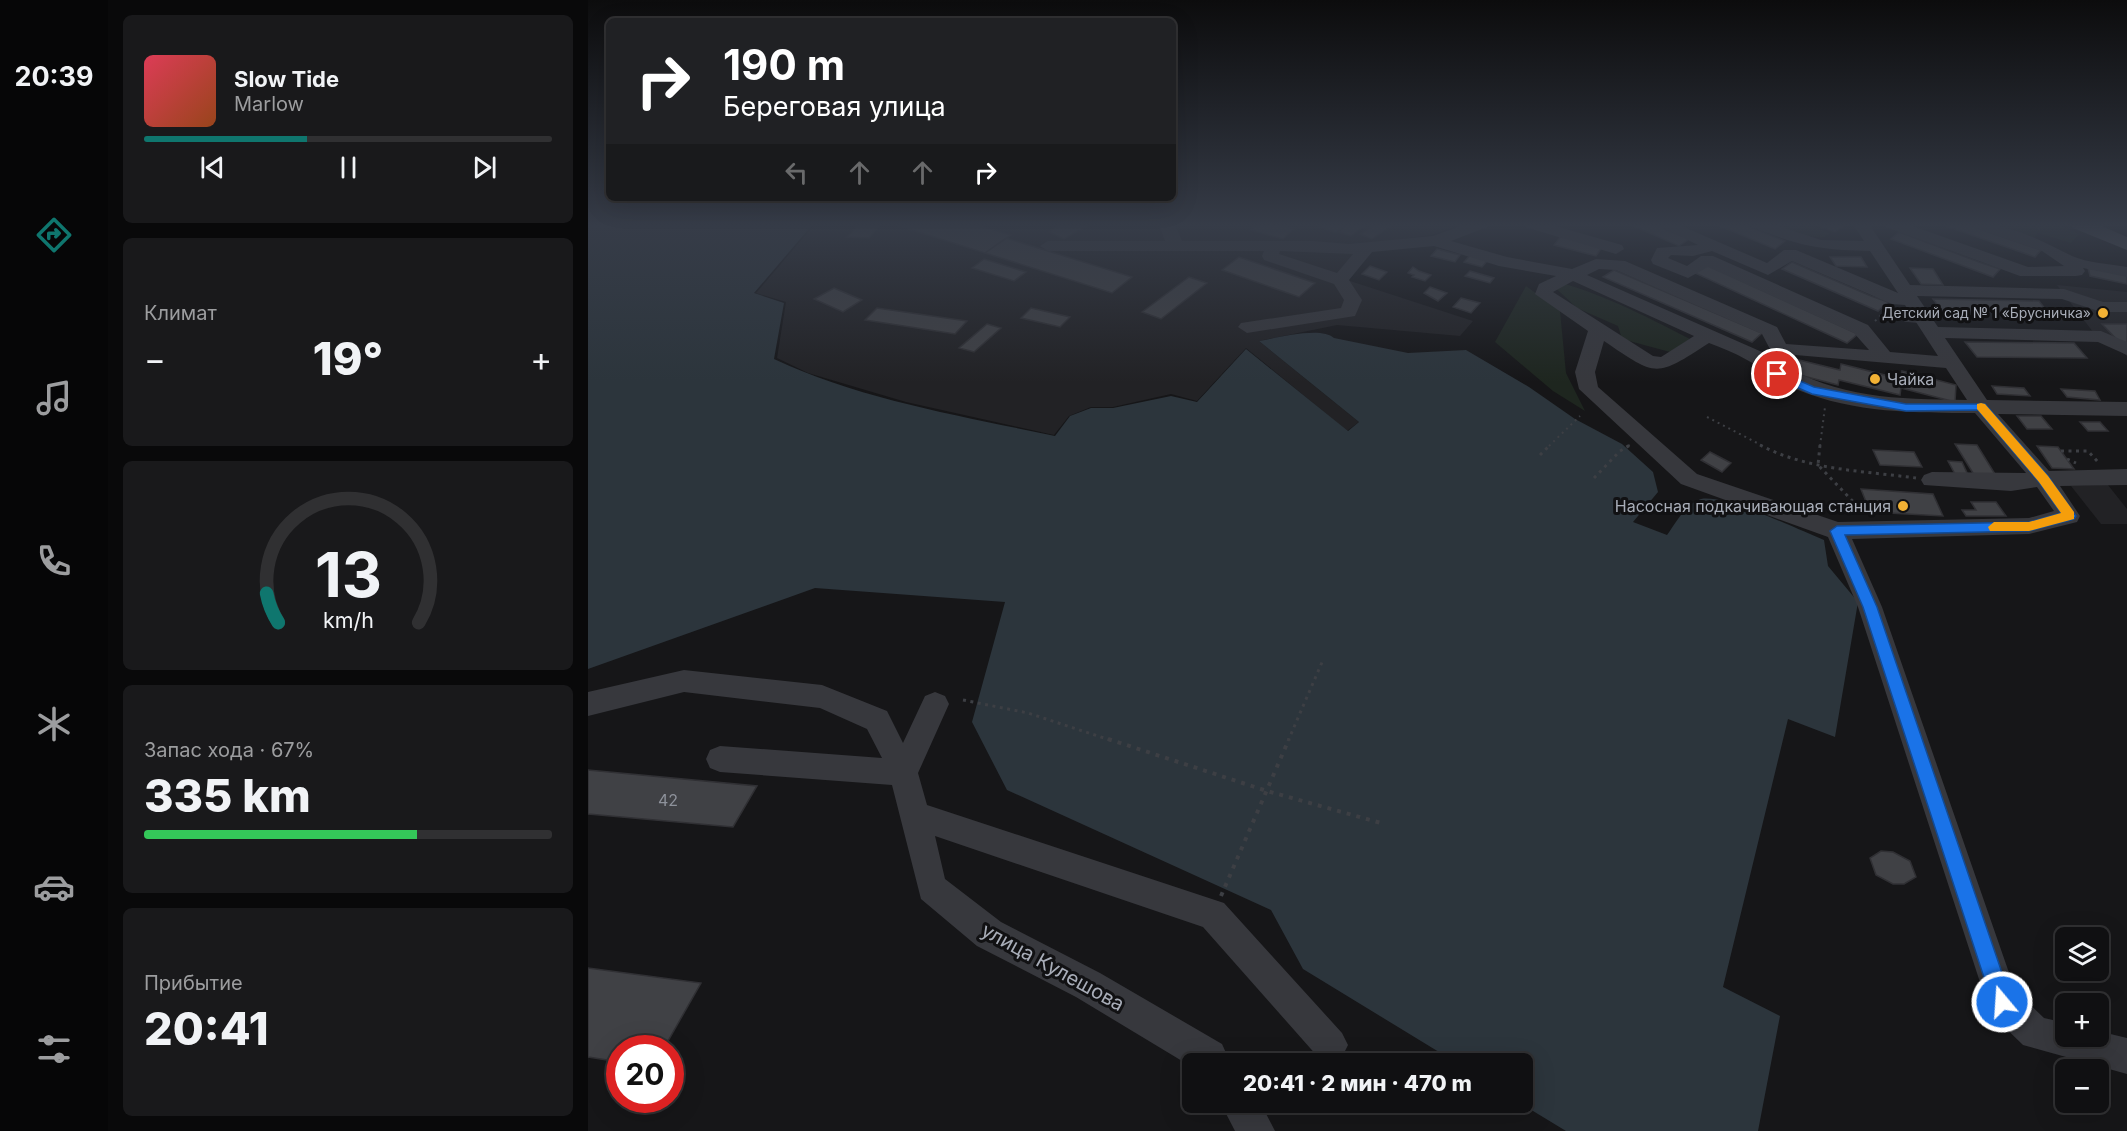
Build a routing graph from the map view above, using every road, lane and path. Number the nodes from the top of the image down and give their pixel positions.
1 (1330, 277) edge
2 (1343, 277) edge
3 (1566, 277) edge
4 (1577, 277) edge
5 (1646, 277) edge
6 (1744, 277) edge
7 (1852, 277) edge
8 (1893, 277) edge
9 (2083, 277) edge
10 (1340, 280) junction
11 (2127, 288) edge
12 (1904, 296) junction
13 (2127, 307) edge
14 (1247, 327) dead end
15 (1860, 329) junction
16 (1598, 330) junction
17 (1932, 332) junction
18 (1708, 335) junction
19 (1779, 349) junction
20 (2127, 349) edge
21 (1755, 356) junction
22 (1885, 358) junction
23 (1952, 363) junction
24 (1826, 393) junction
25 (1981, 406) junction
26 (2127, 409) edge
27 (1580, 416) dead end
28 (1707, 417) dead end
29 (1631, 445) dead end
30 (2061, 451) dead end
31 (1540, 455) dead end
32 (1818, 465) junction
33 (2119, 477) edge
34 (1594, 478) dead end
35 (2043, 479) junction
36 (1932, 480) joint
37 (1880, 530) junction
38 (1837, 531) junction
39 (1323, 660) dead end
40 (963, 700) dead end
41 (588, 704) edge
42 (935, 704) dead end
43 (720, 759) dead end
44 (904, 773) junction
45 (1267, 791) junction
46 (914, 815) junction
47 (1381, 823) dead end
48 (1213, 914) junction
49 (1329, 1045) dead end
50 (1202, 1053) edge
51 (2127, 1056) edge
52 (1245, 1113) edge
53 (1256, 1131) edge

1 - 10 street
2 - 10 street
3 - 16 street
4 - 18 street
5 - 19 street
6 - 15 street
7 - 12 street
8 - 12 street
9 - 11 street
10 - 14 street
12 - 13 street
12 - 15 path
12 - 17 street
15 - 22 street
16 - 18 street
16 - 38 street
17 - 20 street
17 - 23 street
18 - 21 street
19 - 21 street
19 - 22 street
21 - 24 street
22 - 23 street
23 - 25 street
24 - 25 street
24 - 32 path
25 - 26 street
25 - 35 street
27 - 31 path
28 - 32 path
29 - 34 path
30 - 33 path
32 - 36 path
32 - 37 path
33 - 35 street
35 - 36 street
35 - 37 street
37 - 38 street
38 - 51 street
39 - 45 path
40 - 45 path
41 - 44 street, улица Кулешова
42 - 44 street
43 - 44 street
44 - 46 street, улица Кулешова
45 - 47 path
45 - 48 path
46 - 48 street
46 - 50 street, улица Кулешова
48 - 49 street
52 - 53 street

